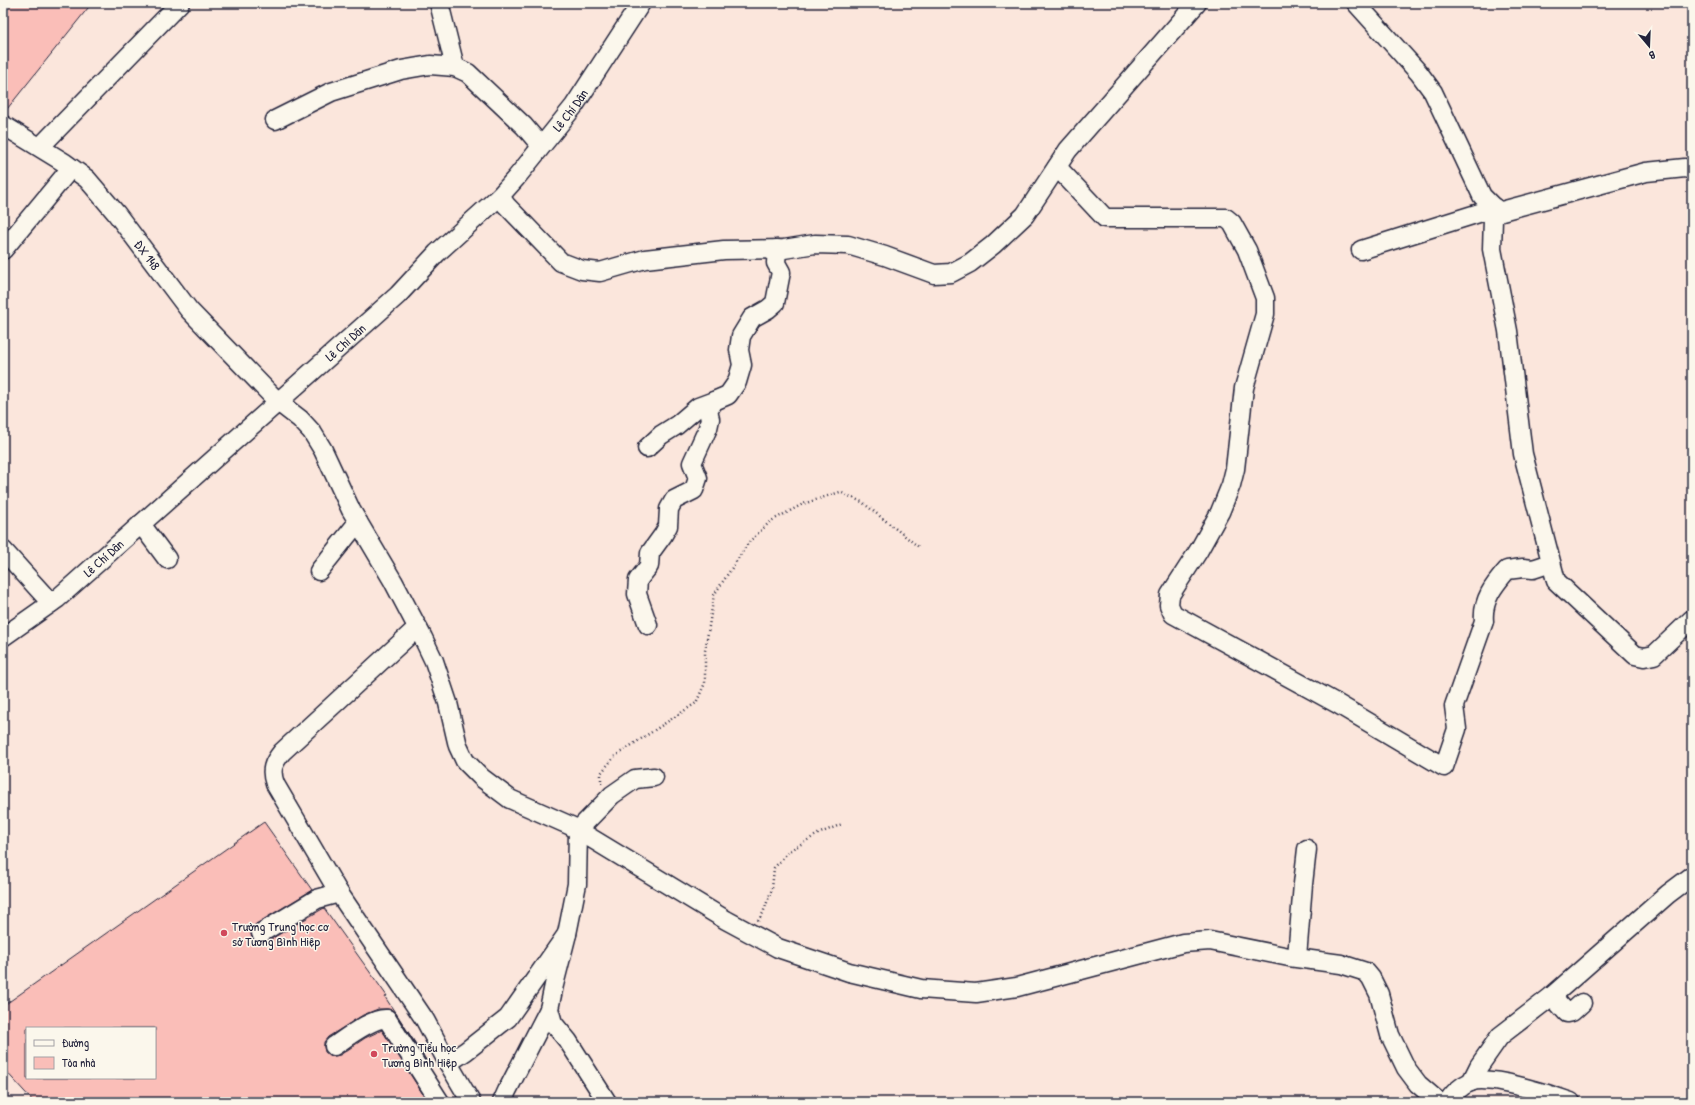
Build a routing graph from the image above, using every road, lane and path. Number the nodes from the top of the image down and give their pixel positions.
1 (180, 3) edge
2 (439, 3) edge
3 (641, 3) edge
4 (1197, 3) edge
5 (1356, 3) edge
6 (455, 67) junction
7 (275, 120) dead end
8 (3, 125) edge
9 (541, 146) junction
10 (40, 147) junction
11 (1057, 167) junction
12 (71, 168) junction
13 (1692, 170) edge
14 (500, 196) junction
15 (1497, 210) junction
16 (777, 249) junction
17 (3, 250) edge
18 (1362, 250) dead end
19 (714, 400) junction
20 (278, 402) junction
21 (647, 448) dead end
22 (358, 522) junction
23 (141, 524) junction
24 (920, 548) dead end
25 (3, 550) edge
26 (167, 559) dead end
27 (1551, 564) junction
28 (319, 572) dead end
29 (51, 603) junction
30 (1692, 619) edge
31 (648, 625) dead end
32 (418, 627) junction
33 (3, 637) edge
34 (654, 777) dead end
35 (600, 807) junction
36 (842, 824) dead end
37 (578, 830) junction
38 (1307, 849) dead end
39 (1692, 876) edge
40 (339, 893) junction
41 (750, 932) junction
42 (261, 933) dead end
43 (567, 934) junction
44 (1297, 957) junction
45 (1552, 996) junction
46 (1582, 1002) dead end
47 (550, 1009) junction
48 (334, 1046) dead end
49 (448, 1062) junction
50 (1471, 1082) junction
51 (440, 1102) edge
52 (471, 1102) edge
53 (502, 1102) edge
54 (607, 1102) edge
55 (1439, 1102) edge
56 (1448, 1102) edge
57 (1571, 1102) edge

1 - 10 street
2 - 6 street
3 - 9 street, Lê Chí Dân
4 - 11 street
5 - 15 street
6 - 7 street
6 - 9 street
8 - 10 street, ĐX 148
9 - 14 street, Lê Chí Dân
10 - 12 street, ĐX 148
11 - 16 street
11 - 27 street
12 - 17 street
12 - 20 street, ĐX 148
13 - 15 street
14 - 16 street
14 - 20 street, Lê Chí Dân
15 - 18 street
15 - 27 street
16 - 19 street
19 - 21 street
19 - 31 street
20 - 22 street, ĐX 148
20 - 23 street, Lê Chí Dân
22 - 28 street
22 - 32 street, ĐX 148
23 - 26 street
23 - 29 street, Lê Chí Dân
24 - 35 path
25 - 29 street
27 - 30 street
29 - 33 street, Lê Chí Dân
32 - 37 street, ĐX 148
32 - 40 street
34 - 35 street
35 - 37 street
36 - 41 path
37 - 41 street, ĐX 148
37 - 43 street
38 - 44 street
39 - 45 street
40 - 42 street
40 - 49 street
41 - 44 street, ĐX 148
43 - 47 street
43 - 49 street
44 - 55 street, ĐX 148
45 - 46 street
45 - 50 street
47 - 53 street
47 - 54 street
48 - 51 street
49 - 52 street
50 - 56 street
50 - 57 street

